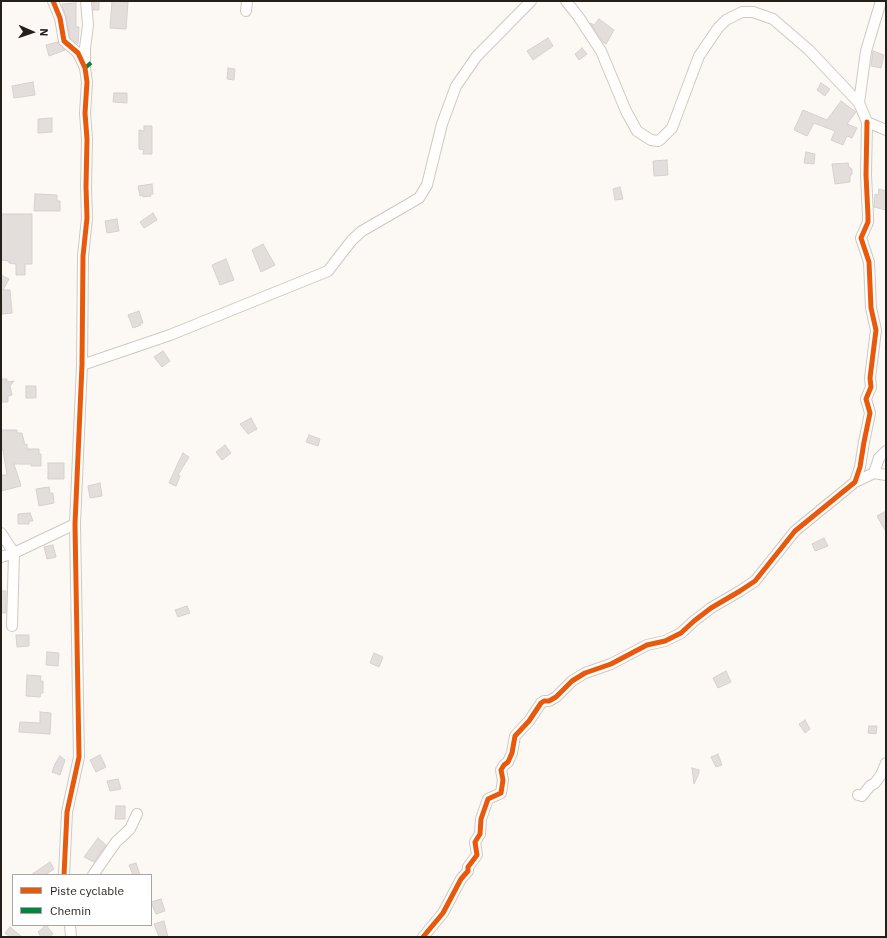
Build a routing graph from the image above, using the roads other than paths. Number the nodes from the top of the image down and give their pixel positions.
1 (54, 1) edge
2 (86, 1) edge
3 (531, 1) edge
4 (566, 1) edge
5 (881, 1) edge
6 (85, 68) junction
7 (859, 103) junction
8 (867, 122) junction
9 (886, 130) edge
10 (82, 365) junction
11 (886, 451) edge
12 (874, 473) junction
13 (886, 474) edge
14 (855, 482) junction
15 (76, 524) junction
16 (1, 533) edge
17 (14, 554) junction
18 (1, 557) edge
19 (12, 626) dead end
20 (886, 763) edge
21 (858, 795) dead end
22 (137, 814) dead end
23 (64, 874) edge
24 (94, 874) edge
25 (70, 926) edge
26 (71, 937) edge
27 (423, 937) edge

1 - 6 street
2 - 6 street
3 - 10 street
4 - 7 street
5 - 7 street
6 - 10 street
7 - 8 street
8 - 9 street
8 - 14 street
10 - 15 street
11 - 12 street
12 - 13 street
12 - 14 street
14 - 27 street
15 - 17 street
15 - 23 street
16 - 17 street
17 - 18 street
17 - 19 street
20 - 21 street
22 - 24 street
25 - 26 street

